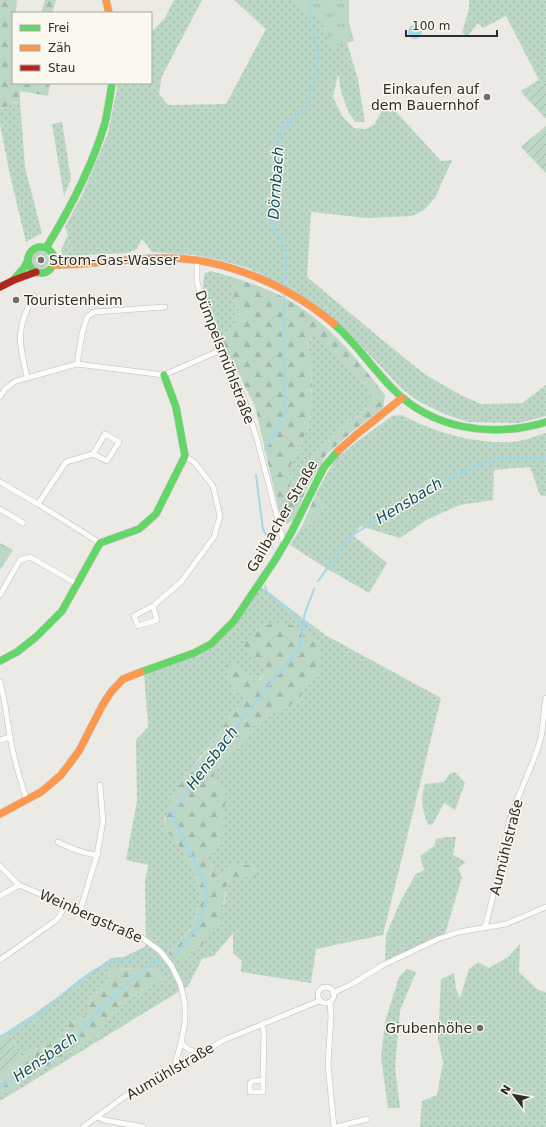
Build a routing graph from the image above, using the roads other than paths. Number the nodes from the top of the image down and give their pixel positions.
1 (106, 0) edge
2 (109, 12) edge
3 (112, 84) edge
4 (48, 249) junction
5 (28, 260) junction
6 (197, 262) junction
7 (53, 263) junction
8 (36, 272) junction
9 (14, 280) junction
10 (0, 287) edge
11 (34, 296) dead end
12 (165, 307) dead end
13 (221, 350) junction
14 (77, 364) junction
15 (164, 375) junction
16 (27, 377) junction
17 (0, 397) edge
18 (402, 398) junction
19 (546, 422) edge
20 (93, 454) junction
21 (185, 456) junction
22 (0, 482) edge
23 (38, 504) junction
24 (0, 509) edge
25 (23, 523) dead end
26 (100, 543) junction
27 (284, 544) junction
28 (77, 584) junction
29 (0, 595) edge
30 (153, 606) junction
31 (0, 662) edge
32 (0, 682) edge
33 (546, 698) edge
34 (10, 737) junction
35 (0, 740) edge
36 (100, 785) dead end
37 (27, 801) junction
38 (0, 814) edge
39 (58, 842) dead end
40 (97, 855) junction
41 (0, 866) edge
42 (19, 885) junction
43 (0, 896) edge
44 (65, 905) junction
45 (546, 907) edge
46 (80, 911) junction
47 (485, 928) junction
48 (0, 960) edge
49 (334, 993) junction
50 (319, 1001) junction
51 (330, 1002) junction
52 (262, 1024) junction
53 (181, 1043) junction
54 (200, 1053) junction
55 (174, 1068) junction
56 (263, 1080) dead end
57 (98, 1117) junction
58 (367, 1119) dead end
59 (83, 1127) edge
60 (142, 1127) edge
61 (336, 1127) edge

1 - 2 street
3 - 4 street
4 - 5 street
4 - 7 street
5 - 8 street
5 - 9 street
6 - 7 street
6 - 13 street, Dümpelsmühlstraße
6 - 18 street
7 - 8 street
8 - 9 street
9 - 10 street
11 - 16 street
12 - 14 street
13 - 15 street
13 - 27 street, Dümpelsmühlstraße
14 - 15 street
14 - 16 street
15 - 21 street
16 - 17 street
18 - 19 street
18 - 27 street, Gailbacher Straße
20 - 20 street
20 - 23 street
21 - 26 street
21 - 30 street
22 - 23 street
23 - 26 street
24 - 25 street
26 - 28 street
27 - 37 street, Gailbacher Straße
28 - 29 street
28 - 31 street
30 - 30 street
32 - 34 street
33 - 47 street, Aumühlstraße
34 - 35 street
34 - 37 street
36 - 40 street
37 - 38 street, Gailbacher Straße
39 - 40 street
40 - 46 street
41 - 42 street, Weinbergstraße
42 - 43 street
42 - 44 street, Weinbergstraße
44 - 46 street, Weinbergstraße
44 - 48 street
45 - 47 street
46 - 53 street, Weinbergstraße
47 - 49 street
49 - 50 street
49 - 51 street
50 - 51 street, Aumühlstraße
50 - 52 street, Aumühlstraße
51 - 61 street
52 - 54 street, Aumühlstraße
52 - 56 street
53 - 54 street
53 - 55 street, Weinbergstraße
54 - 55 street, Aumühlstraße
55 - 57 street, Aumühlstraße
57 - 59 street, Aumühlstraße
57 - 60 street
58 - 61 street

